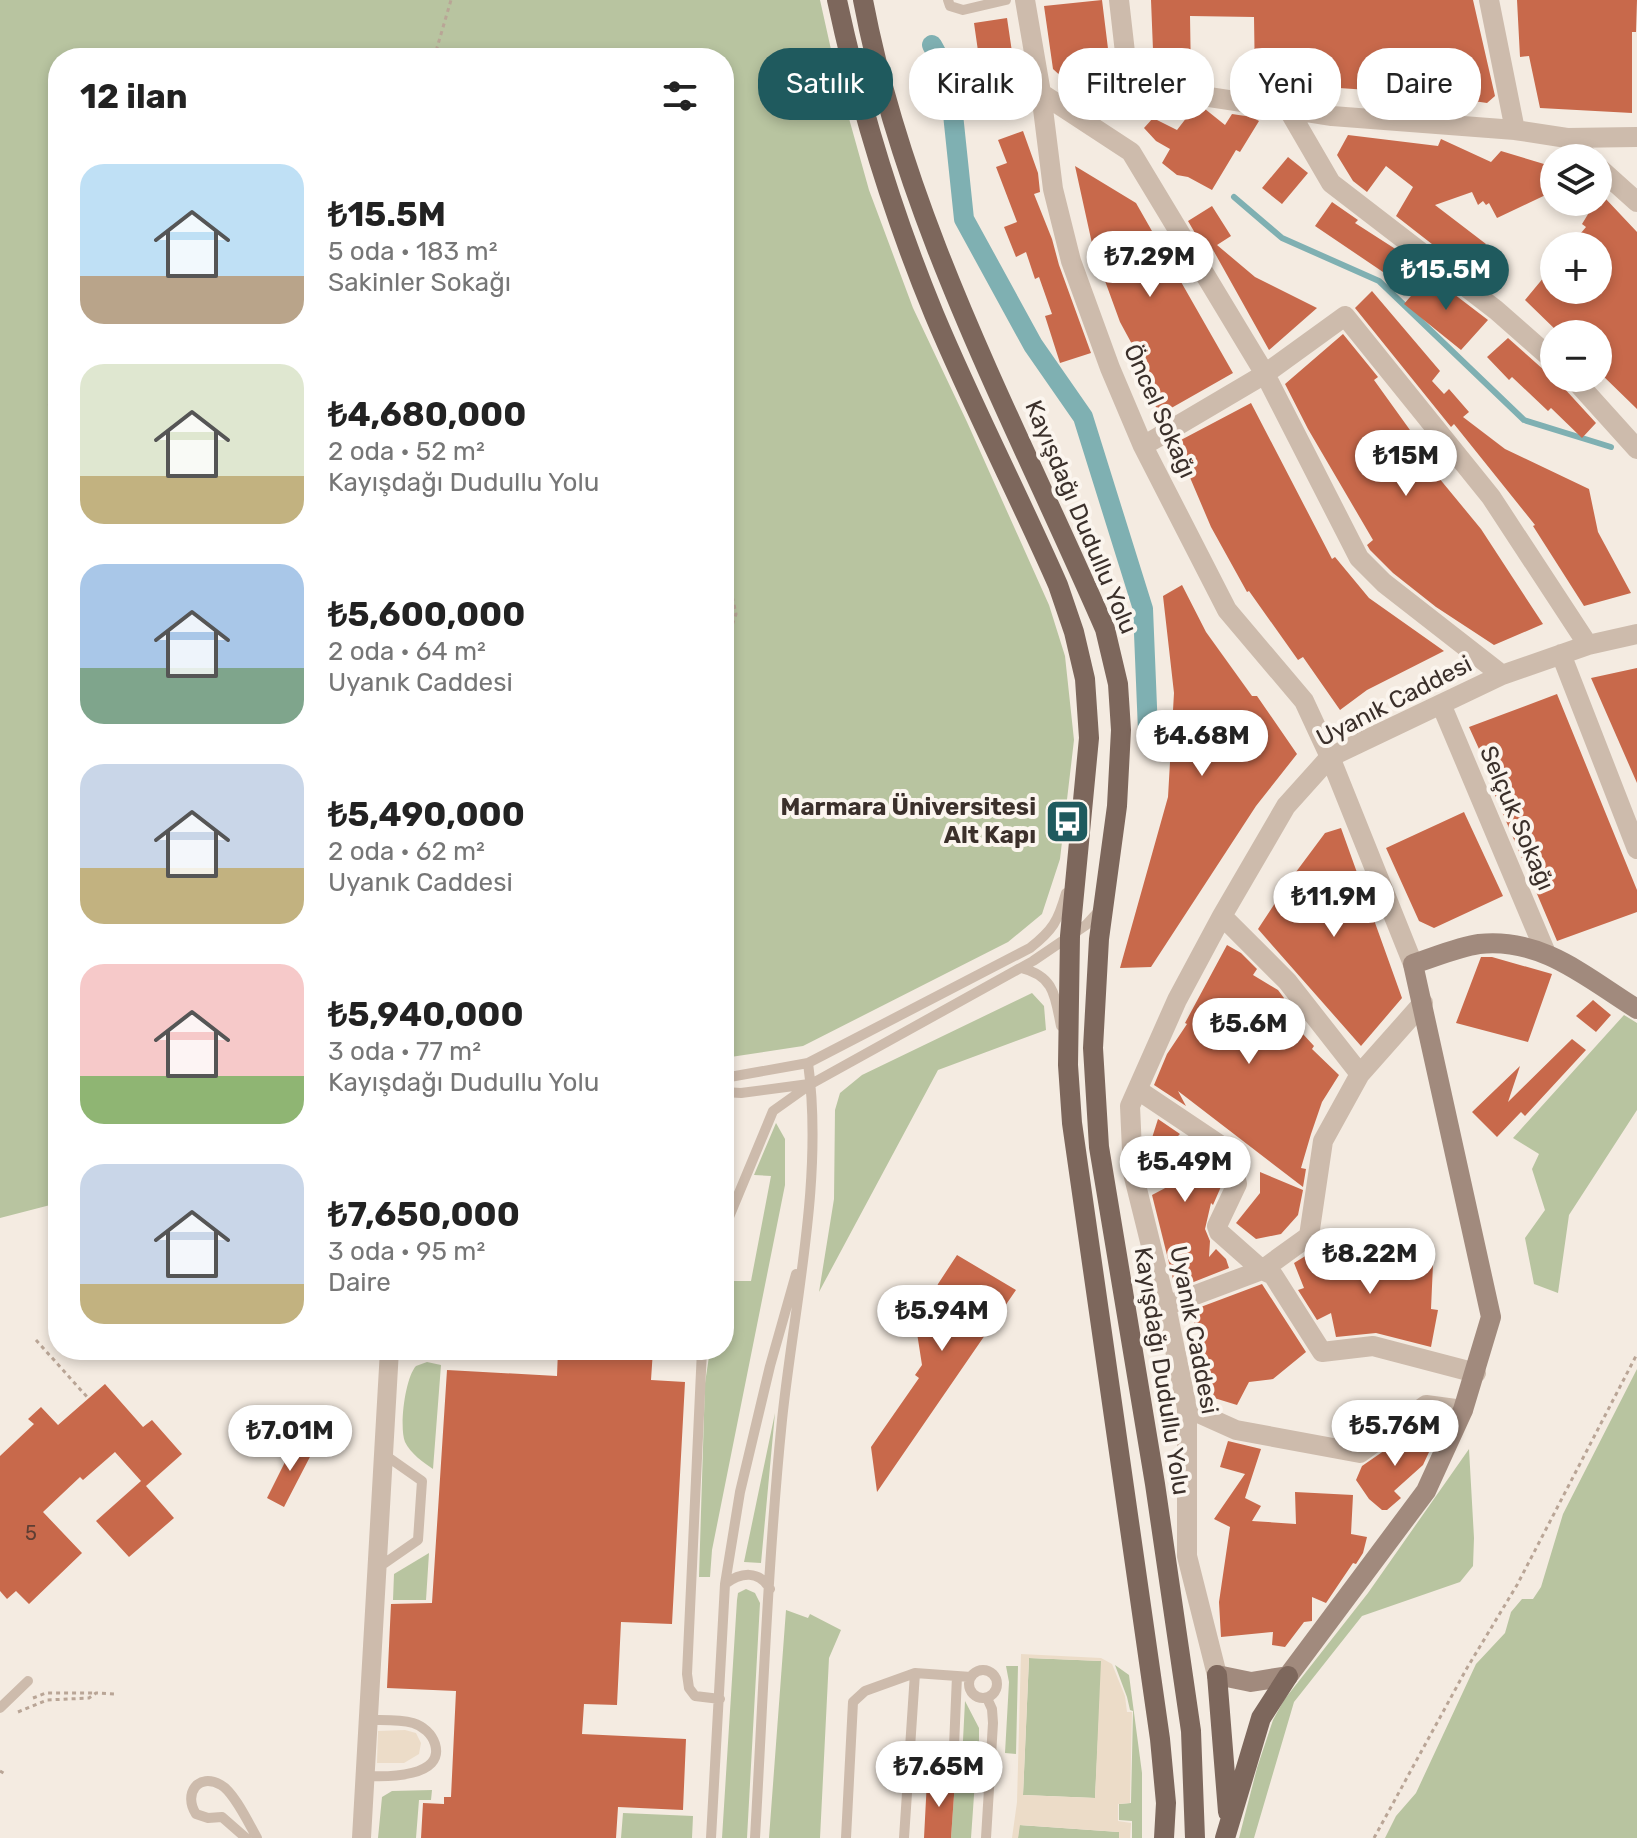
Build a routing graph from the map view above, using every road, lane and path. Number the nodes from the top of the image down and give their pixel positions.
1 (451, 0) edge
2 (837, 0) edge
3 (863, 0) edge
4 (948, 0) edge
5 (1006, 0) edge
6 (1025, 0) edge
7 (1119, 0) edge
8 (1489, 0) edge
9 (437, 48) edge
10 (1033, 48) edge
11 (1042, 94) edge
12 (1230, 100) edge
13 (1042, 101) edge
14 (1341, 117) edge
15 (1294, 120) edge
16 (1515, 130) junction
17 (1637, 137) edge
18 (1567, 138) junction
19 (1574, 144) edge
20 (1612, 180) edge
21 (1637, 202) edge
22 (1540, 349) edge
23 (1265, 374) junction
24 (1586, 392) edge
25 (1143, 446) junction
26 (1637, 449) edge
27 (1637, 634) edge
28 (1588, 645) junction
29 (1561, 654) junction
30 (1502, 675) junction
31 (1441, 704) junction
32 (1330, 757) junction
33 (1079, 841) junction
34 (1637, 849) edge
35 (1104, 903) junction
36 (1222, 916) junction
37 (1070, 936) junction
38 (1545, 951) junction
39 (1413, 964) junction
40 (1021, 968) junction
41 (1423, 1003) junction
42 (1637, 1009) edge
43 (808, 1063) junction
44 (1068, 1065) junction
45 (1360, 1074) junction
46 (734, 1076) edge
47 (811, 1084) junction
48 (1138, 1090) junction
49 (734, 1093) edge
50 (734, 1205) edge
51 (804, 1245) junction
52 (1262, 1270) junction
53 (1166, 1306) junction
54 (36, 1340) dead end
55 (48, 1353) edge
56 (1637, 1354) edge
57 (54, 1360) edge
58 (385, 1360) edge
59 (393, 1360) edge
60 (702, 1360) edge
61 (1476, 1373) junction
62 (88, 1398) dead end
63 (1187, 1408) junction
64 (1463, 1410) junction
65 (384, 1455) junction
66 (377, 1564) junction
67 (725, 1584) junction
68 (770, 1589) junction
69 (915, 1673) junction
70 (1217, 1675) junction
71 (957, 1676) junction
72 (1288, 1676) junction
73 (971, 1677) junction
74 (28, 1681) dead end
75 (96, 1693) junction
76 (115, 1694) dead end
77 (987, 1698) junction
78 (720, 1699) junction
79 (23, 1702) dead end
80 (0, 1708) edge
81 (13, 1715) dead end
82 (369, 1720) junction
83 (0, 1771) edge
84 (990, 1771) junction
85 (5, 1774) dead end
86 (365, 1776) junction
87 (1227, 1829) edge
88 (246, 1838) edge
89 (257, 1838) edge
90 (357, 1838) edge
91 (366, 1838) edge
92 (711, 1838) edge
93 (755, 1838) edge
94 (846, 1838) edge
95 (904, 1838) edge
96 (986, 1838) edge
97 (1164, 1838) edge
98 (1195, 1838) edge
99 (1374, 1838) edge

1 - 9 path
2 - 33 main road, Kayışdağı Dudullu Yolu
3 - 35 main road, Kayışdağı Dudullu Yolu
4 - 5 lane
6 - 10 street, Öncel Sokağı
7 - 12 street
8 - 16 street
11 - 23 street
13 - 25 street, Öncel Sokağı
14 - 16 street
15 - 22 street
16 - 18 street
17 - 18 street
18 - 19 street
20 - 21 street
23 - 25 street
23 - 28 street
23 - 30 street
24 - 26 street
25 - 32 street, Öncel Sokağı
27 - 28 street, Uyanık Caddesi
28 - 29 street, Uyanık Caddesi
29 - 30 street, Uyanık Caddesi
29 - 34 street
30 - 31 street, Uyanık Caddesi
31 - 32 street, Uyanık Caddesi
31 - 38 street, Selçuk Sokağı
32 - 36 street, Uyanık Caddesi
32 - 39 street, Öncel Sokağı
33 - 37 main road, Kayışdağı Dudullu Yolu
33 - 43 lane
35 - 37 lane
35 - 98 main road, Kayışdağı Dudullu Yolu
36 - 45 street
36 - 48 street, Uyanık Caddesi
37 - 40 lane
37 - 44 main road, Kayışdağı Dudullu Yolu
38 - 39 main road
38 - 42 main road
39 - 41 main road
40 - 44 lane
40 - 47 lane
41 - 45 street
41 - 61 main road
43 - 46 lane
43 - 47 lane
44 - 97 main road, Kayışdağı Dudullu Yolu
45 - 52 street
47 - 49 lane
47 - 50 lane
47 - 51 lane
48 - 52 street
48 - 53 street, Uyanık Caddesi
51 - 67 lane
51 - 68 lane
52 - 53 street
52 - 61 street
53 - 63 street, Uyanık Caddesi
54 - 55 path
56 - 99 path
57 - 62 path
58 - 65 lane
59 - 65 lane
60 - 78 lane
61 - 64 main road
63 - 64 street
63 - 70 street, Uyanık Caddesi
64 - 72 main road
65 - 66 lane
65 - 66 lane
66 - 82 lane
67 - 68 lane
67 - 78 lane
68 - 93 lane
69 - 71 lane
69 - 94 lane
69 - 95 lane
70 - 72 main road
70 - 87 main road
71 - 73 lane
71 - 84 lane
72 - 87 main road
73 - 77 lane
73 - 77 lane
74 - 80 lane
75 - 76 path
75 - 79 path
75 - 81 path
77 - 84 lane
78 - 92 lane
82 - 86 lane
82 - 86 lane
83 - 85 path
84 - 96 lane
86 - 90 lane
86 - 91 lane
88 - 89 lane

